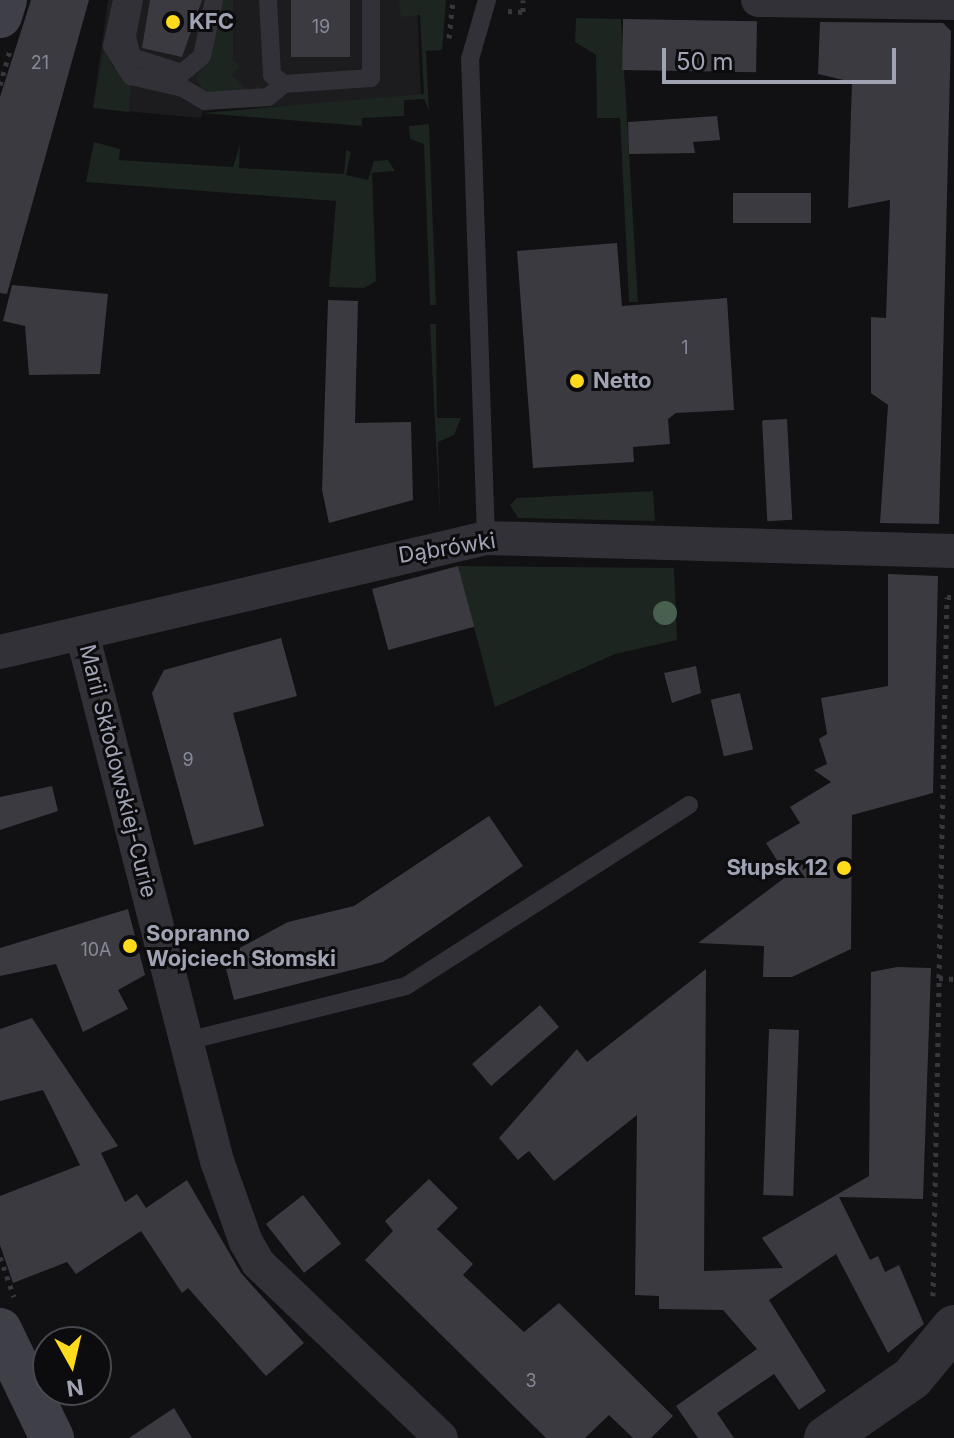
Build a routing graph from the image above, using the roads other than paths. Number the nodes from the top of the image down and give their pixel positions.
1 (5, 0) edge
2 (122, 0) edge
3 (134, 0) edge
4 (214, 0) edge
5 (268, 0) edge
6 (371, 0) edge
7 (487, 0) edge
8 (758, 0) edge
9 (954, 3) edge
10 (0, 16) edge
11 (284, 84) junction
12 (486, 538) junction
13 (954, 551) edge
14 (82, 633) junction
15 (0, 652) edge
16 (689, 805) dead end
17 (187, 1041) junction
18 (943, 1318) edge
19 (0, 1330) edge
20 (52, 1438) edge
21 (441, 1438) edge
22 (826, 1438) edge

1 - 10 main road
2 - 11 lane
3 - 4 lane
5 - 11 lane
6 - 11 lane
7 - 12 lane
8 - 9 street
12 - 13 street, Dąbrówki
12 - 14 street, Dąbrówki
14 - 15 street, Dąbrówki
14 - 17 street, Marii Skłodowskiej-Curie
16 - 17 lane
17 - 21 street, Marii Skłodowskiej-Curie
18 - 22 street
19 - 20 main road

